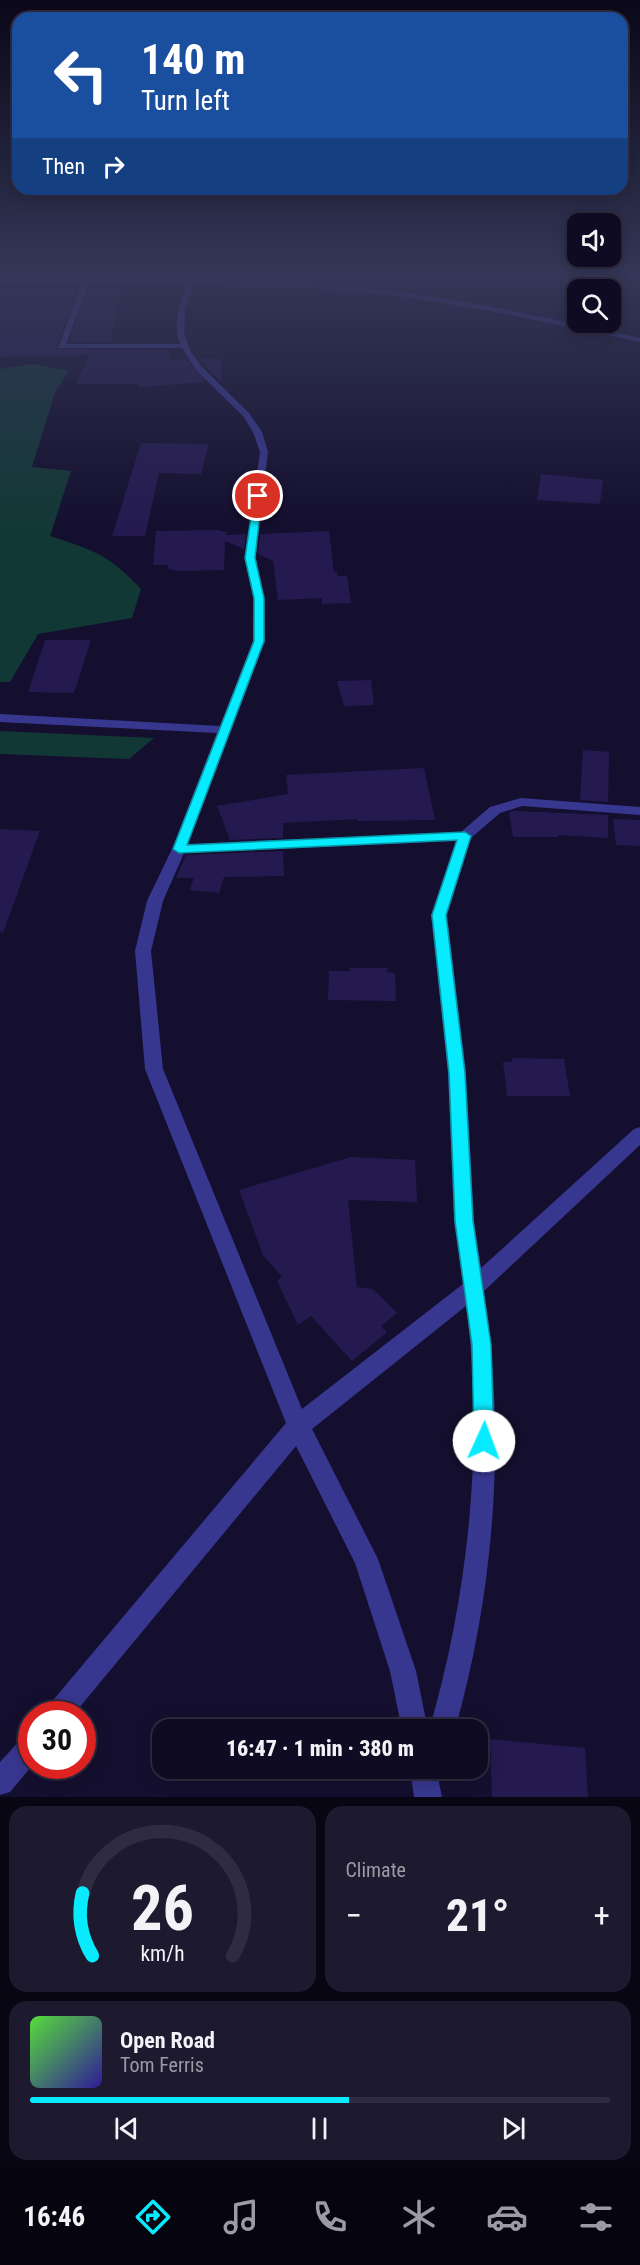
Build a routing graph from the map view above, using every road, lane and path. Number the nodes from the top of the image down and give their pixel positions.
1 (190, 359) edge
2 (0, 718) edge
3 (226, 730) junction
4 (640, 811) edge
5 (465, 836) junction
6 (179, 849) junction
7 (640, 1134) edge
8 (474, 1287) junction
9 (298, 1426) junction
10 (69, 1701) edge
11 (413, 1719) edge
12 (445, 1719) edge
13 (18, 1762) edge
14 (0, 1782) edge

1 - 3 street
2 - 3 street
3 - 6 street
4 - 5 street
5 - 6 street
5 - 8 street
6 - 9 street
7 - 8 street
8 - 9 street
8 - 12 street
9 - 10 street
9 - 11 street
13 - 14 street

